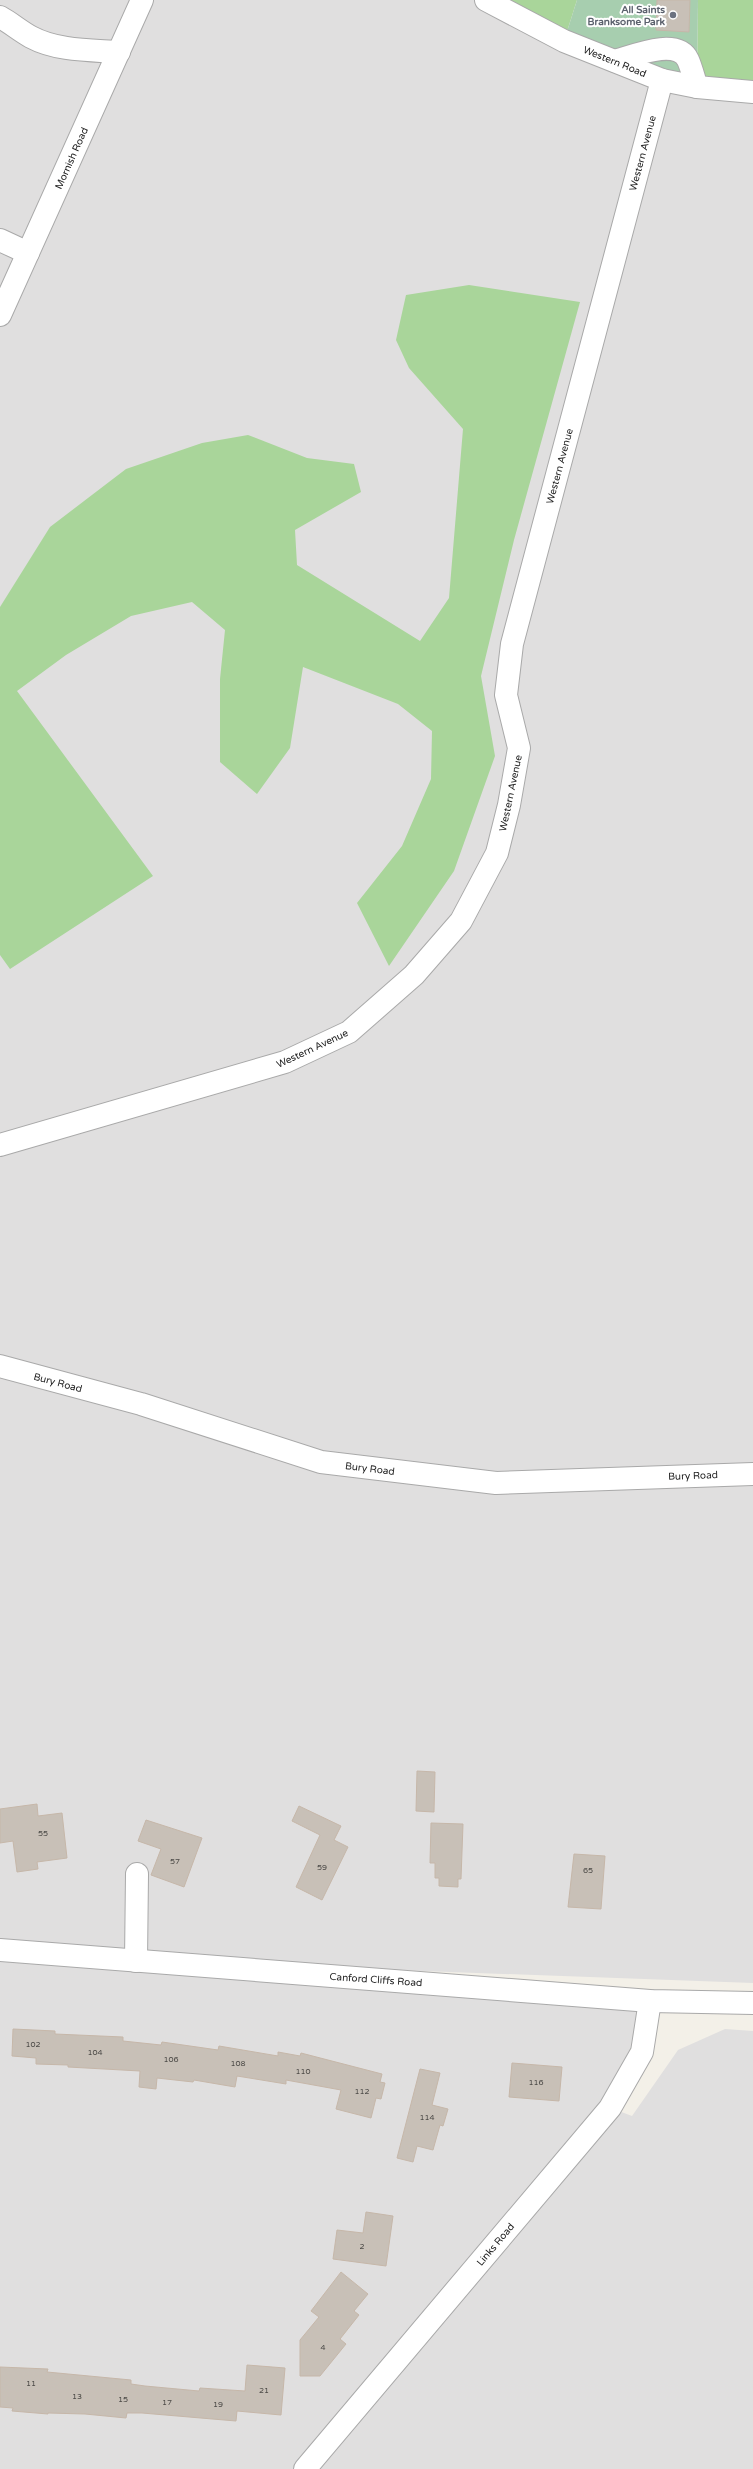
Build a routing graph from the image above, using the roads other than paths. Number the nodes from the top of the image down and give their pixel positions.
1 (142, 0) edge
2 (486, 0) edge
3 (0, 17) edge
4 (118, 52) junction
5 (615, 61) junction
6 (662, 80) junction
7 (697, 87) junction
8 (753, 92) edge
9 (0, 240) edge
10 (28, 253) junction
11 (0, 315) edge
12 (0, 1145) edge
13 (0, 1366) edge
14 (753, 1474) edge
15 (136, 1874) dead end
16 (0, 1950) edge
17 (136, 1961) junction
18 (650, 2001) junction
19 (753, 2003) edge
20 (305, 2469) edge

1 - 4 street, Mornish Road
2 - 5 street, Western Road
3 - 4 street
4 - 10 street, Mornish Road
5 - 6 street, Western Road
5 - 7 street
6 - 7 street, Western Road
6 - 12 street, Western Avenue
7 - 8 street, Western Road
9 - 10 street
10 - 11 street, Mornish Road
13 - 14 street, Bury Road
15 - 17 street
16 - 17 street, Canford Cliffs Road
17 - 18 street, Canford Cliffs Road
18 - 19 street, Canford Cliffs Road
18 - 20 street, Links Road

